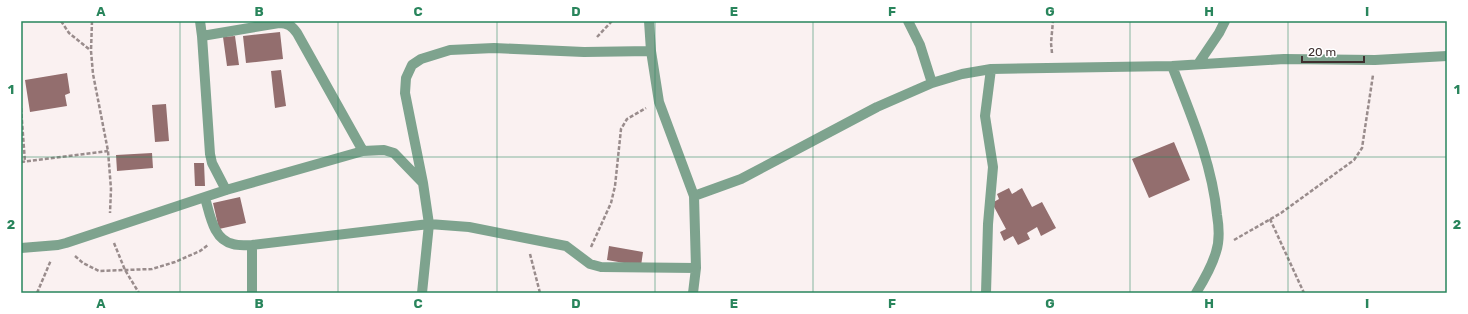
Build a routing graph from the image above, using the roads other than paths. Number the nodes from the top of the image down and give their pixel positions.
1 (200, 21) edge
2 (649, 21) edge
3 (908, 21) edge
4 (1225, 21) edge
5 (202, 36) junction
6 (651, 51) junction
7 (1447, 56) edge
8 (1198, 64) junction
9 (1172, 66) junction
10 (991, 69) junction
11 (932, 83) junction
12 (363, 151) junction
13 (423, 183) junction
14 (226, 190) junction
15 (694, 196) junction
16 (205, 198) junction
17 (429, 224) junction
18 (252, 245) junction
19 (21, 248) edge
20 (696, 268) junction
21 (252, 293) edge
22 (422, 293) edge
23 (693, 293) edge
24 (986, 293) edge
25 (1196, 293) edge

1 - 5 street
2 - 6 street
3 - 11 street
4 - 8 street
5 - 12 street
5 - 14 street
6 - 13 street
6 - 15 street
7 - 8 street
8 - 9 street
9 - 10 street
9 - 25 street
10 - 11 street
10 - 24 street
11 - 15 street
12 - 13 street
12 - 14 street
13 - 17 street
14 - 16 street
15 - 20 street
16 - 18 street
16 - 19 street
17 - 18 street
17 - 20 street
17 - 22 street
18 - 21 street
20 - 23 street

